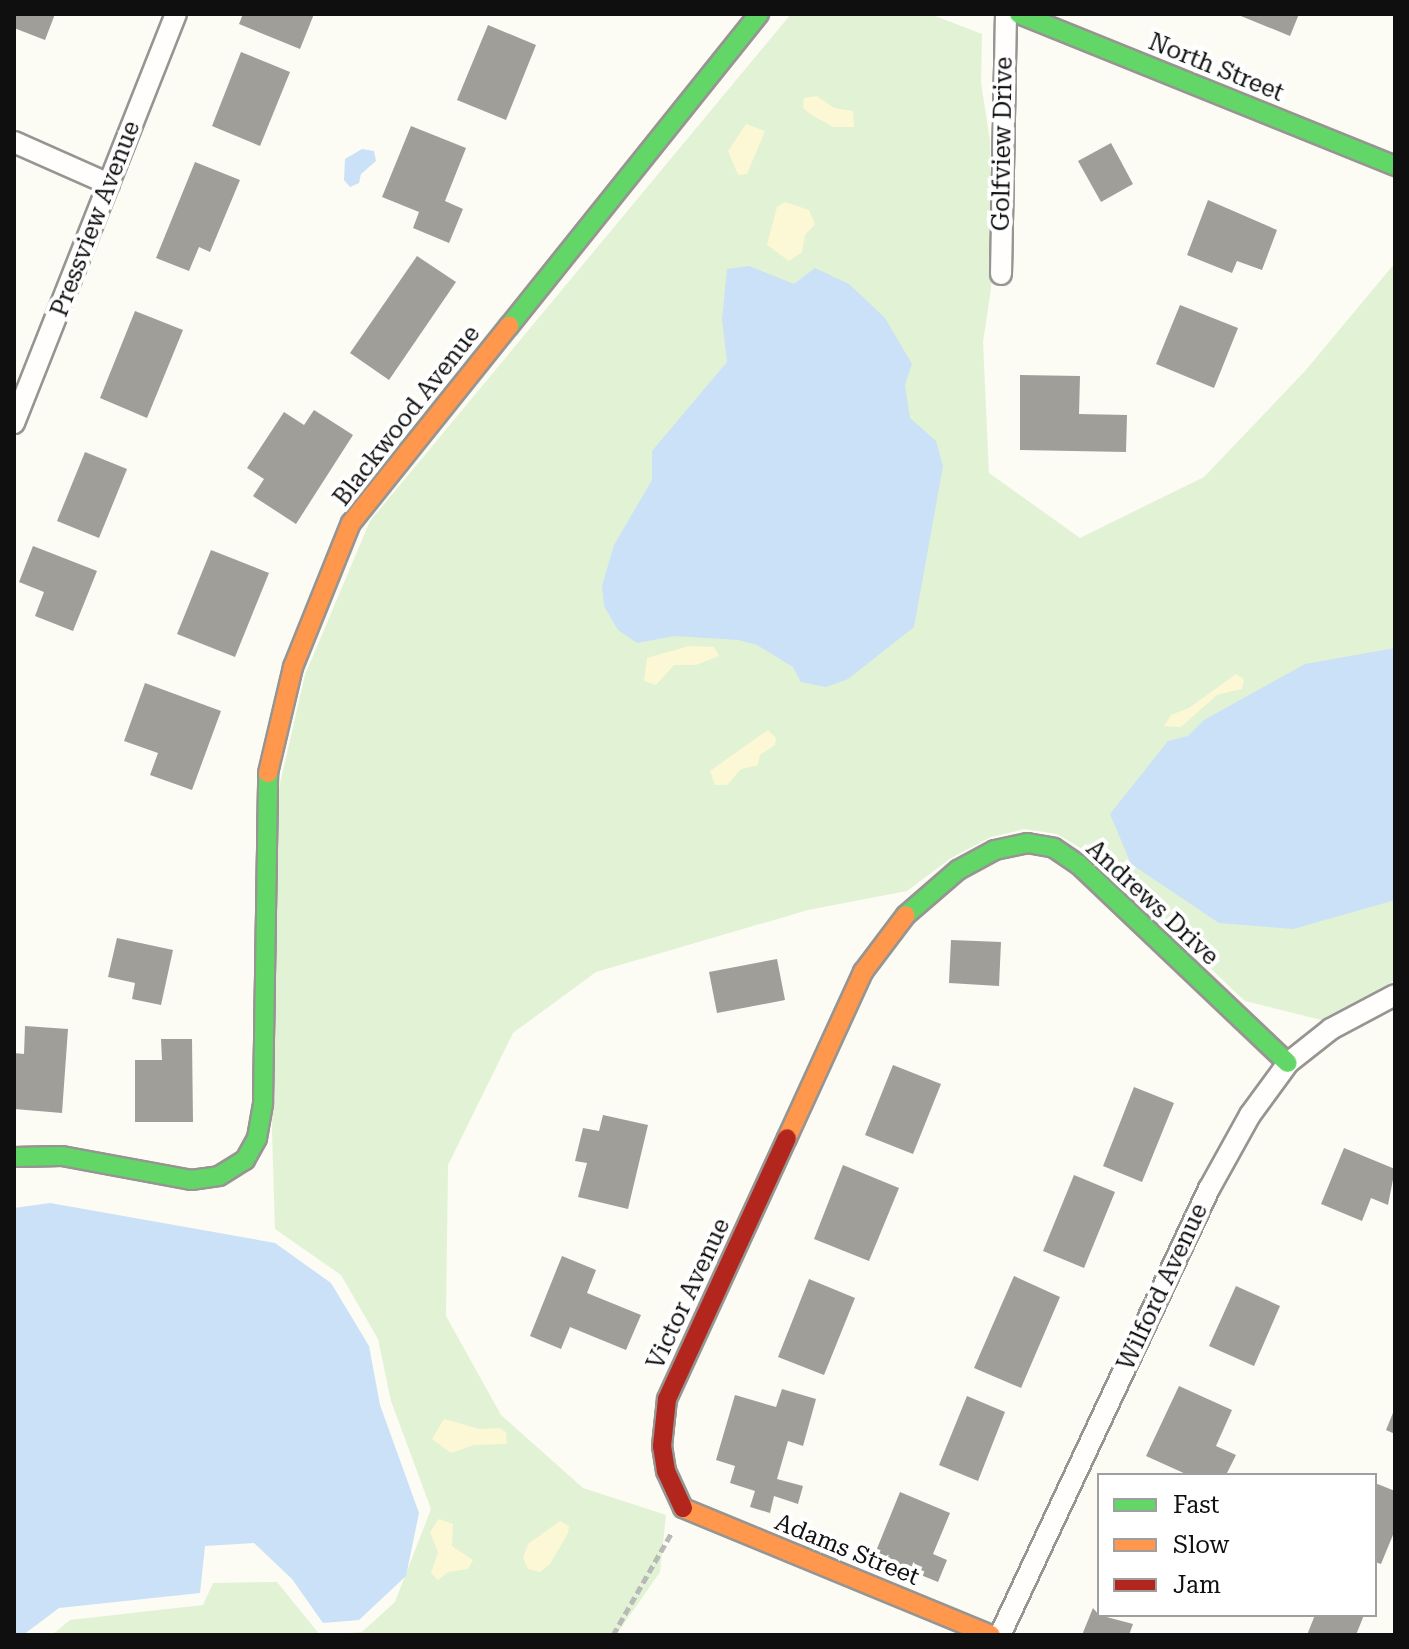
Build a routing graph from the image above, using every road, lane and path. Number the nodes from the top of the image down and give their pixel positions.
1 (176, 14) edge
2 (759, 14) edge
3 (1006, 14) edge
4 (1019, 14) edge
5 (14, 142) edge
6 (1395, 166) edge
7 (109, 184) junction
8 (1001, 274) dead end
9 (14, 423) edge
10 (863, 972) joint
11 (1395, 995) edge
12 (1288, 1063) junction
13 (14, 1157) edge
14 (684, 1510) junction
15 (613, 1635) edge
16 (991, 1635) edge
17 (1000, 1635) edge

1 - 7 street, Pressview Avenue
2 - 13 street, Blackwood Avenue
3 - 8 street, Golfview Drive
4 - 6 street, North Street
5 - 7 street
7 - 9 street, Pressview Avenue
10 - 12 street, Andrews Drive
10 - 14 street, Victor Avenue
11 - 12 street, Wilford Avenue
12 - 17 street, Wilford Avenue
14 - 15 path
14 - 16 street, Adams Street

